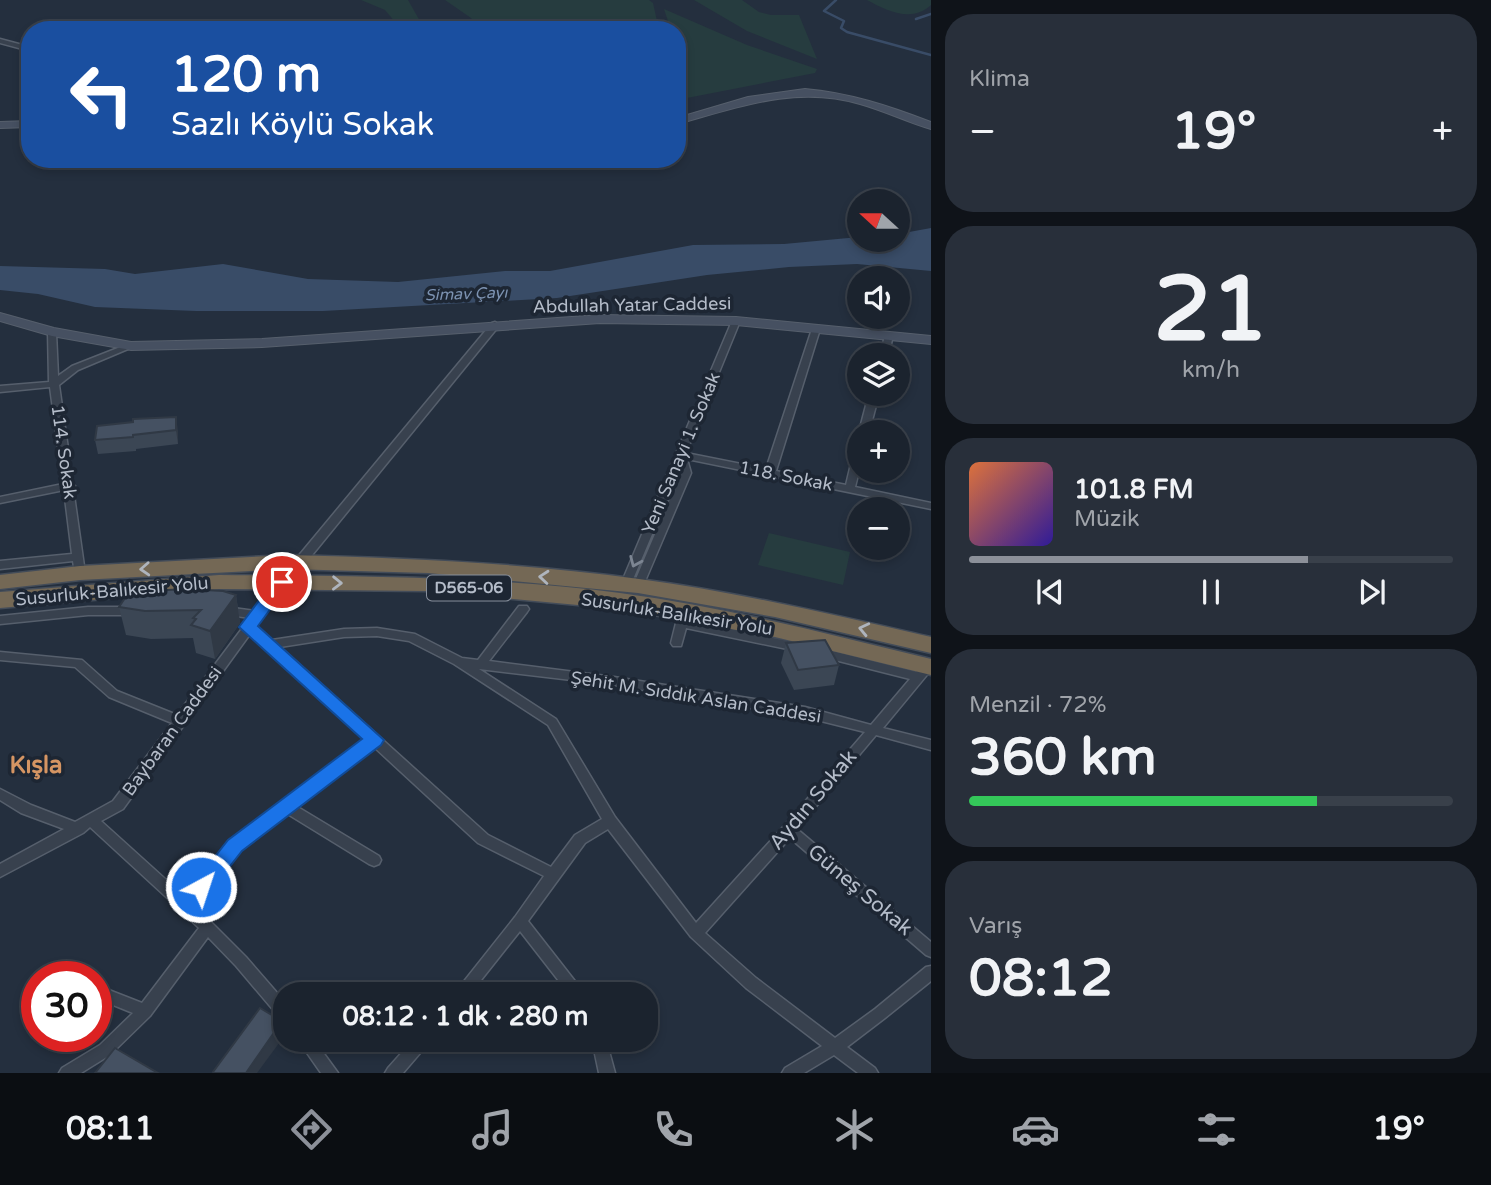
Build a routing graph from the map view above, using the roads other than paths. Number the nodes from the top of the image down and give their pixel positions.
1 (0, 41) edge
2 (21, 47) edge
3 (686, 118) edge
4 (21, 124) edge
5 (0, 125) edge
6 (931, 126) edge
7 (0, 317) edge
8 (736, 321) junction
9 (495, 325) junction
10 (816, 329) junction
11 (52, 332) junction
12 (889, 336) junction
13 (931, 340) edge
14 (887, 343) edge
15 (131, 346) junction
16 (54, 384) junction
17 (0, 389) edge
18 (681, 455) junction
19 (770, 472) junction
20 (851, 483) edge
21 (70, 486) junction
22 (850, 489) junction
23 (0, 500) edge
24 (931, 506) edge
25 (300, 562) junction
26 (0, 565) edge
27 (78, 565) junction
28 (0, 582) edge
29 (282, 582) junction
30 (632, 585) junction
31 (0, 600) edge
32 (523, 609) dead end
33 (211, 610) edge
34 (143, 611) edge
35 (257, 615) junction
36 (0, 620) edge
37 (248, 627) junction
38 (677, 643) dead end
39 (270, 644) junction
40 (0, 656) edge
41 (458, 661) junction
42 (927, 664) edge
43 (480, 665) junction
44 (507, 668) junction
45 (496, 685) junction
46 (180, 721) junction
47 (873, 729) junction
48 (374, 740) junction
49 (931, 745) edge
50 (0, 794) edge
51 (285, 806) junction
52 (92, 821) junction
53 (610, 821) junction
54 (78, 829) junction
55 (789, 830) junction
56 (374, 860) dead end
57 (0, 871) edge
58 (553, 874) junction
59 (184, 907) junction
60 (520, 921) junction
61 (207, 928) junction
62 (696, 933) junction
63 (931, 951) edge
64 (931, 972) edge
65 (471, 982) edge
66 (569, 982) edge
67 (273, 996) edge
68 (112, 998) edge
69 (145, 1011) junction
70 (838, 1046) junction
71 (314, 1052) edge
72 (411, 1052) edge
73 (601, 1052) edge
74 (79, 1069) edge
75 (67, 1073) edge
76 (330, 1073) edge
77 (393, 1073) edge
78 (607, 1073) edge
79 (790, 1073) edge
80 (870, 1073) edge

1 - 2 street
3 - 6 street
4 - 5 street
7 - 11 street, Abdullah Yatar Caddesi
8 - 9 street, Abdullah Yatar Caddesi
8 - 10 street, Abdullah Yatar Caddesi
8 - 18 street, Yeni Sanayi 1. Sokak
9 - 15 street, Abdullah Yatar Caddesi
9 - 25 street
10 - 12 street, Abdullah Yatar Caddesi
10 - 19 street
11 - 15 street, Abdullah Yatar Caddesi
11 - 16 street, 114. Sokak
12 - 13 street, Abdullah Yatar Caddesi
12 - 14 street
15 - 16 street
16 - 17 street
16 - 21 street, 114. Sokak
18 - 19 street, 118. Sokak
18 - 30 street, Yeni Sanayi 1. Sokak
19 - 22 street, 118. Sokak
20 - 22 street
21 - 23 street
21 - 27 street, 114. Sokak
22 - 24 street, 118. Sokak
25 -> 27 highway, Susurluk-Balıkesir Yolu / D565-06
30 -> 25 highway, Susurluk-Balıkesir Yolu / D565-06
26 - 27 street
27 - 28 highway, Susurluk-Balıkesir Yolu / D565-06
29 - 31 highway, Susurluk-Balıkesir Yolu / D565-06
29 - 35 street, Baybaran Caddesi
29 -> 42 highway, Susurluk-Balıkesir Yolu / D565-06
42 -> 30 highway, Susurluk-Balıkesir Yolu / D565-06
32 - 43 street
33 - 35 street
34 - 36 street
35 - 37 street, Baybaran Caddesi
37 - 39 street
37 - 46 street, Baybaran Caddesi
38 - 42 street
39 - 41 street
39 - 48 street
40 - 46 street
41 - 43 street, Şehit M. Sıddık Aslan Caddesi
41 - 45 street
42 - 47 street, Aydın Sokak
43 - 44 street, Şehit M. Sıddık Aslan Caddesi
44 - 45 street
44 - 47 street, Şehit M. Sıddık Aslan Caddesi
45 - 53 street
46 - 52 street, Baybaran Caddesi
47 - 49 street, Şehit M. Sıddık Aslan Caddesi
47 - 55 street, Aydın Sokak
48 - 51 street
48 - 58 street
50 - 54 street
51 - 56 street
51 - 59 street
52 - 54 street, Baybaran Caddesi
52 - 59 street
53 - 58 street
53 - 62 street
54 - 57 street, Baybaran Caddesi
55 - 62 street, Aydın Sokak
55 - 63 street, Güneş Sokak
58 - 60 street
59 - 61 street
60 - 65 street
60 - 66 street
61 - 67 street
61 - 69 street
62 - 70 street
64 - 70 street
68 - 69 street
69 - 74 street
70 - 79 street
70 - 80 street
71 - 76 street
72 - 77 street
73 - 78 street
74 - 75 street

